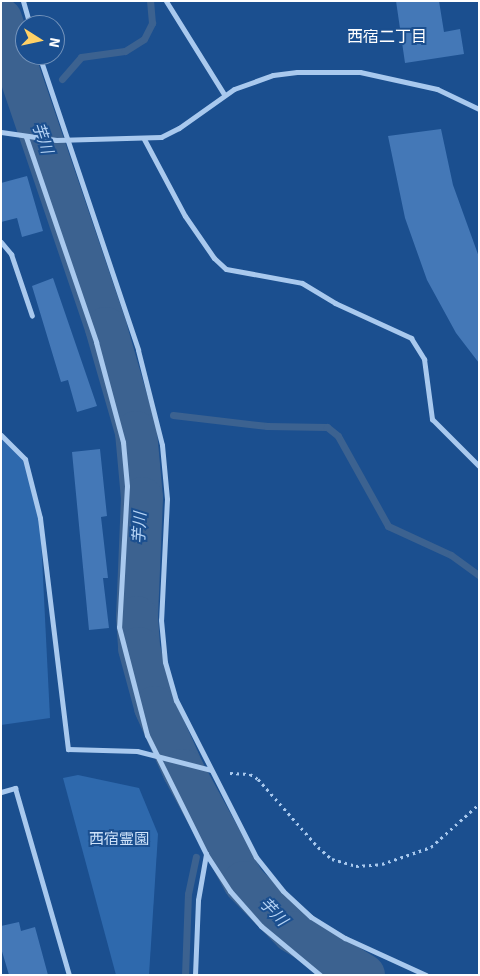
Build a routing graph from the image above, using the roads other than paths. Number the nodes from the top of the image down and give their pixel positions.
1 (23, 1) edge
2 (166, 1) edge
3 (27, 15) edge
4 (43, 65) edge
5 (224, 94) junction
6 (479, 109) edge
7 (1, 132) edge
8 (28, 137) junction
9 (144, 139) junction
10 (69, 140) junction
11 (1, 242) edge
12 (32, 316) dead end
13 (1, 435) edge
14 (479, 466) edge
15 (155, 755) junction
16 (211, 770) junction
17 (1, 792) edge
18 (206, 854) junction
19 (68, 975) edge
20 (195, 975) edge
21 (320, 975) edge
22 (426, 975) edge

1 - 3 street
2 - 5 street
4 - 10 street
5 - 6 street
5 - 9 street
7 - 8 street
8 - 10 street
8 - 15 street
9 - 10 street
9 - 14 street
10 - 16 street
11 - 12 street
13 - 15 street
15 - 16 street
15 - 18 street
16 - 22 street
17 - 19 street
18 - 20 street
18 - 21 street

